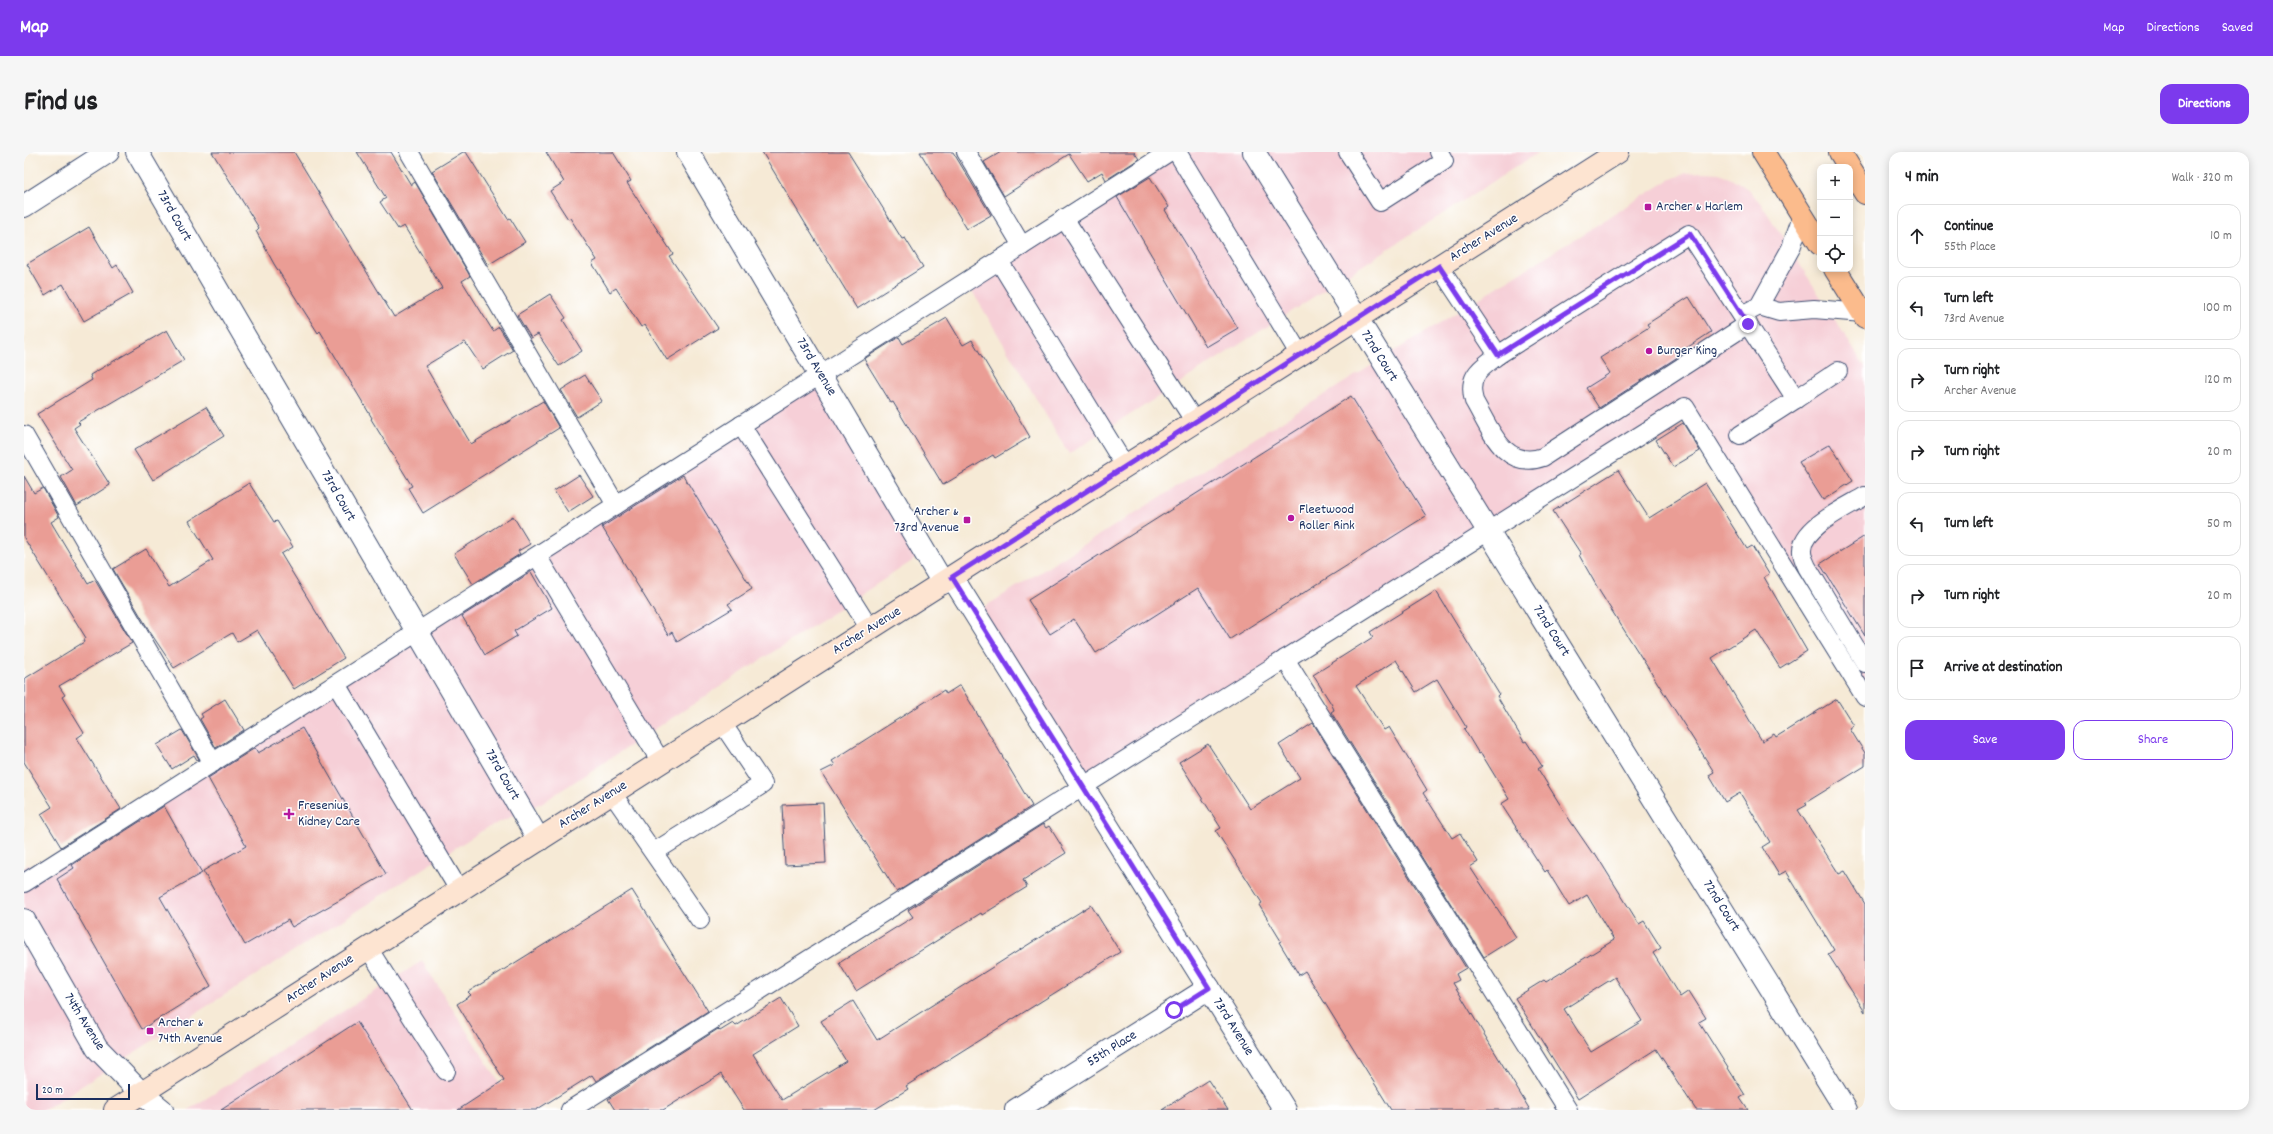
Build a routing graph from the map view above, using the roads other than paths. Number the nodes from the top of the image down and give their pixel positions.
1 (108, 152) edge
2 (137, 152) edge
3 (409, 152) edge
4 (688, 152) edge
5 (966, 152) edge
6 (1168, 152) edge
7 (1177, 152) edge
8 (1254, 152) edge
9 (1348, 152) edge
10 (1439, 152) edge
11 (1618, 152) edge
12 (1763, 152) edge
13 (1840, 152) edge
14 (1847, 164) edge
15 (1853, 174) edge
16 (1865, 193) edge
17 (24, 206) edge
18 (1802, 216) junction
19 (1064, 218) junction
20 (1817, 239) edge
21 (1022, 246) junction
22 (999, 260) junction
23 (1439, 266) junction
24 (1838, 272) edge
25 (1759, 306) junction
26 (1864, 315) edge
27 (1356, 320) junction
28 (1745, 320) junction
29 (1300, 355) junction
30 (1498, 355) junction
31 (1838, 371) dead end
32 (820, 375) junction
33 (1796, 399) junction
34 (1195, 422) junction
35 (741, 425) junction
36 (1740, 435) dead end
37 (24, 436) edge
38 (1125, 466) junction
39 (1865, 496) edge
40 (616, 505) junction
41 (1489, 530) junction
42 (536, 556) junction
43 (948, 580) junction
44 (870, 629) junction
45 (418, 632) junction
46 (1285, 659) junction
47 (1865, 663) edge
48 (336, 684) junction
49 (1865, 696) edge
50 (722, 723) junction
51 (213, 762) junction
52 (661, 762) junction
53 (1083, 786) junction
54 (612, 793) junction
55 (539, 840) junction
56 (654, 852) junction
57 (24, 883) edge
58 (459, 890) junction
59 (24, 920) edge
60 (700, 920) dead end
61 (368, 948) junction
62 (1209, 988) junction
63 (446, 1071) dead end
64 (141, 1093) junction
65 (115, 1110) edge
66 (162, 1110) edge
67 (570, 1110) edge
68 (1016, 1110) edge
69 (1285, 1110) edge
70 (1568, 1110) edge
71 (1846, 1110) edge

1 - 17 street
2 - 45 street, 73rd Court
3 - 40 lane
4 - 32 street, 73rd Avenue
5 - 21 lane
6 - 19 lane
7 - 29 lane
8 - 27 street, 72nd Court
9 - 10 lane
11 - 23 main road, Archer Avenue
12 - 18 main road
13 - 14 main road
15 - 16 main road
18 - 20 main road
18 - 25 lane
19 - 21 lane
19 - 34 lane
21 - 22 lane
22 - 32 lane
22 - 38 lane
23 - 27 main road, Archer Avenue
23 - 30 lane
24 - 26 main road
25 - 26 lane
25 - 28 lane
27 - 29 main road, Archer Avenue
27 - 41 street, 72nd Court
28 - 30 lane
28 - 30 lane
28 - 33 lane
29 - 34 main road, Archer Avenue
31 - 33 lane
32 - 35 lane
32 - 43 street, 73rd Avenue
33 - 36 lane
34 - 38 main road, Archer Avenue
35 - 40 lane
35 - 44 lane
37 - 51 lane
38 - 43 main road, Archer Avenue
39 - 47 lane
40 - 42 lane
41 - 46 lane
41 - 49 lane
41 - 71 street, 72nd Court
42 - 45 lane
42 - 52 lane
43 - 44 main road, Archer Avenue
43 - 53 street, 73rd Avenue
44 - 50 main road, Archer Avenue
45 - 48 lane
45 - 55 street, 73rd Court
46 - 53 lane
46 - 70 lane
48 - 51 lane
48 - 58 lane
50 - 52 main road, Archer Avenue
50 - 56 lane
51 - 57 lane
52 - 54 main road, Archer Avenue
53 - 62 street, 73rd Avenue
53 - 67 lane
54 - 55 main road, Archer Avenue
54 - 56 lane
55 - 58 main road, Archer Avenue
56 - 60 lane
58 - 61 main road, Archer Avenue
59 - 64 street, 74th Avenue
61 - 63 lane
61 - 64 main road, Archer Avenue
62 - 68 street, 55th Place
62 - 69 street, 73rd Avenue
64 - 65 main road, Archer Avenue
64 - 66 street, 74th Avenue

